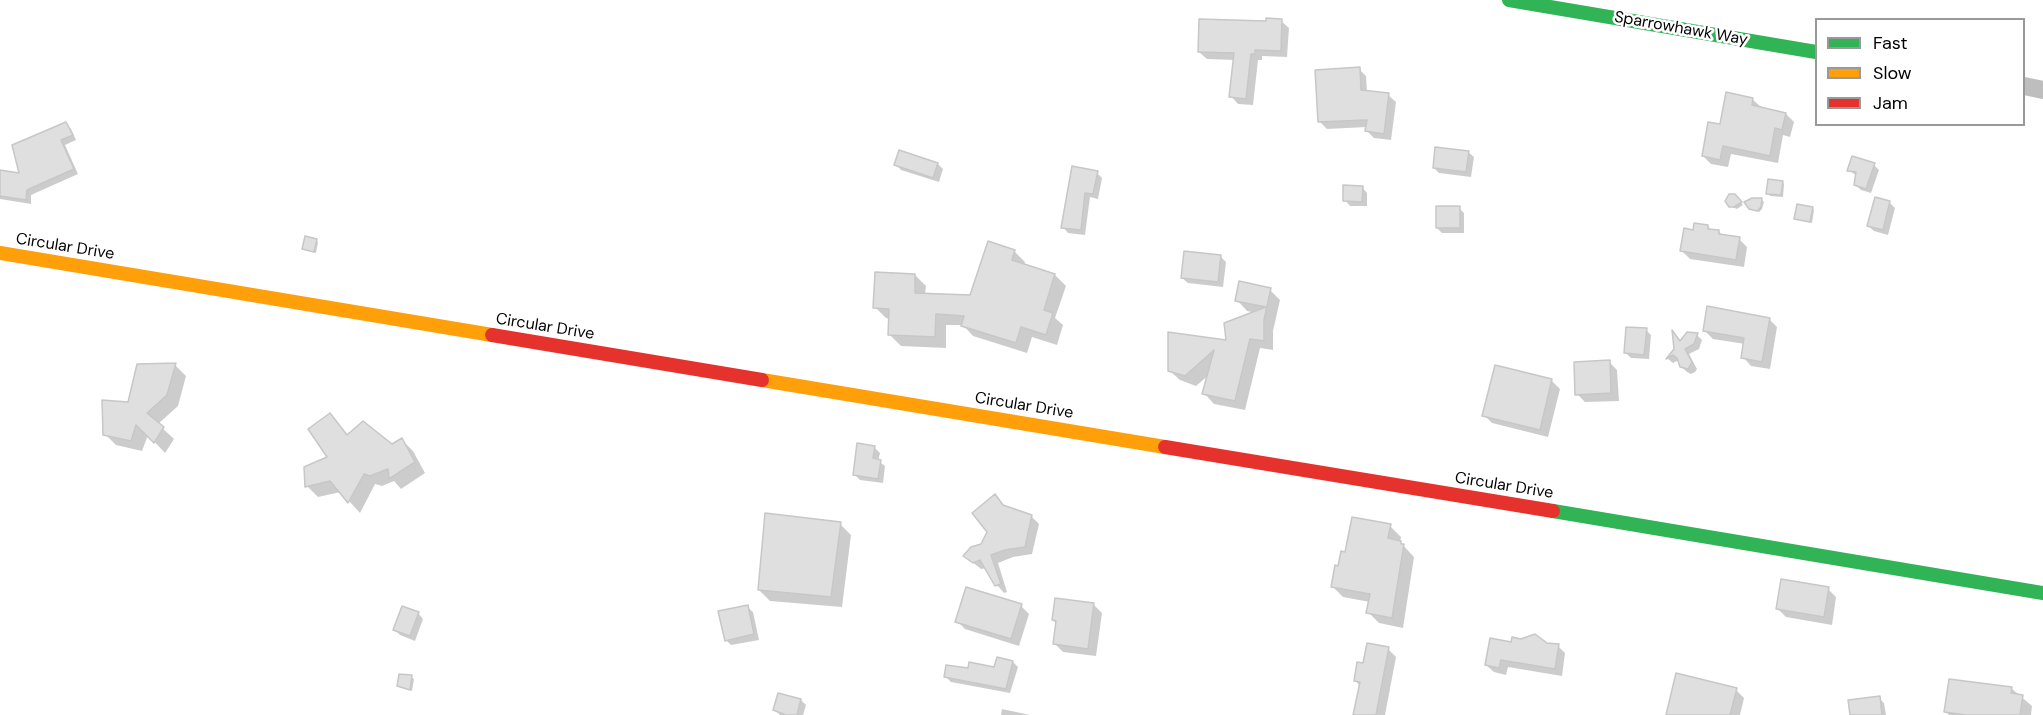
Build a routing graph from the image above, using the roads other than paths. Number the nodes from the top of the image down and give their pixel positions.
1 (1509, 0) edge
2 (1815, 52) edge
3 (2025, 86) edge
4 (2043, 90) edge
5 (0, 253) edge
6 (2043, 593) edge

1 - 2 street, Sparrowhawk Way
3 - 4 street
5 - 6 street, Circular Drive

